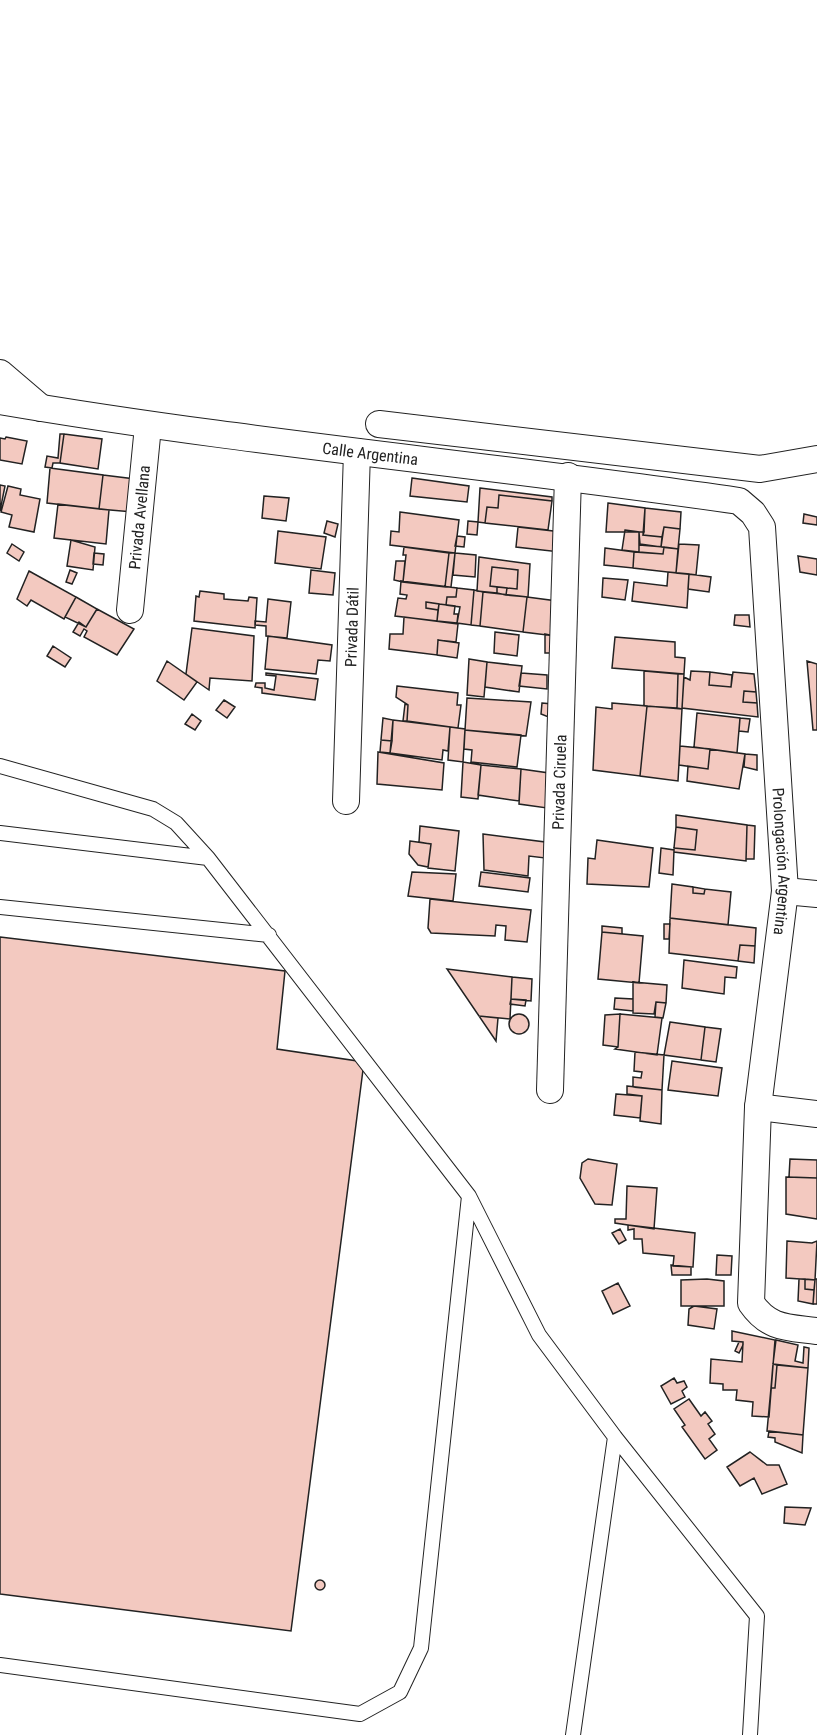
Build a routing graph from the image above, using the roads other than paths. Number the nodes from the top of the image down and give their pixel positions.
1 (0, 373) edge
2 (0, 401) edge
3 (41, 408) junction
4 (379, 424) dead end
5 (147, 426) junction
6 (357, 452) junction
7 (817, 459) edge
8 (760, 469) junction
9 (568, 476) junction
10 (746, 507) junction
11 (130, 609) dead end
12 (0, 766) edge
13 (346, 801) dead end
14 (0, 833) edge
15 (208, 858) junction
16 (784, 891) junction
17 (817, 894) edge
18 (0, 907) edge
19 (270, 935) junction
20 (550, 1089) dead end
21 (758, 1107) junction
22 (817, 1114) edge
23 (469, 1196) junction
24 (817, 1331) edge
25 (615, 1437) junction
26 (0, 1665) edge
27 (573, 1735) edge
28 (750, 1735) edge

1 - 3 street
2 - 3 street, Calle Argentina
3 - 5 street, Calle Argentina
4 - 8 street
5 - 6 street, Calle Argentina
5 - 11 street, Privada Avellana
6 - 9 street, Calle Argentina
6 - 13 street, Privada Dátil
7 - 8 street
8 - 10 street
9 - 10 street, Calle Argentina
9 - 20 street, Privada Ciruela
10 - 16 street, Prolongación Argentina
12 - 15 lane
14 - 15 lane
15 - 19 lane
16 - 17 street
16 - 21 street, Prolongación Argentina
18 - 19 lane
19 - 23 lane
21 - 22 street
21 - 24 street, Prolongación Argentina
23 - 25 lane
23 - 26 lane
25 - 27 lane
25 - 28 lane

